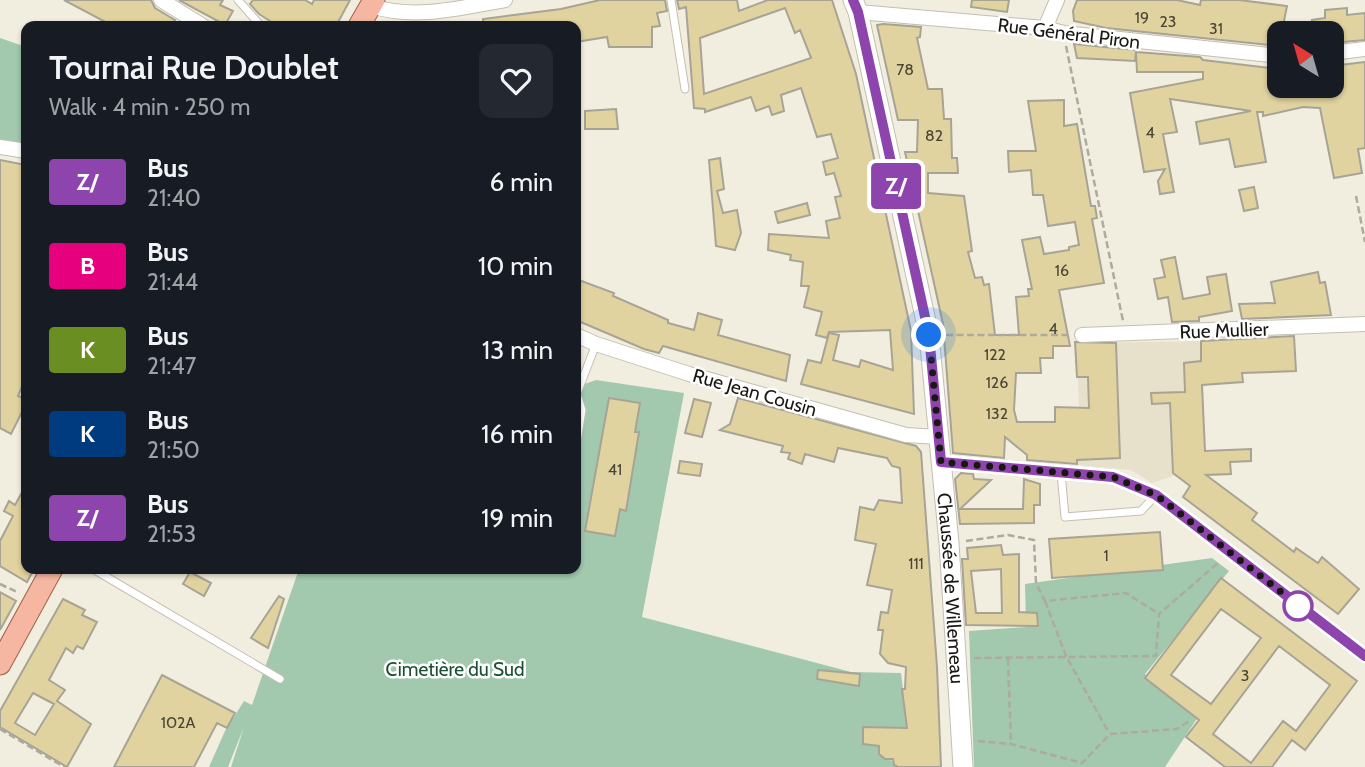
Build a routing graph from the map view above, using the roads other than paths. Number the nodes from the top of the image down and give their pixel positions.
1 (161, 0) edge
2 (238, 0) edge
3 (505, 0) edge
4 (671, 0) edge
5 (1057, 0) edge
6 (372, 3) edge
7 (855, 6) edge
8 (195, 21) edge
9 (257, 21) edge
10 (362, 21) edge
11 (1045, 28) junction
12 (1365, 49) edge
13 (1344, 51) edge
14 (1267, 55) edge
15 (685, 89) dead end
16 (0, 147) edge
17 (21, 150) edge
18 (1365, 324) edge
19 (1082, 335) road end
20 (581, 337) edge
21 (596, 344) junction
22 (581, 382) edge
23 (938, 437) junction
24 (941, 462) junction
25 (1061, 472) junction
26 (1156, 495) junction
27 (49, 574) edge
28 (102, 574) edge
29 (1365, 656) edge
30 (0, 664) edge
31 (280, 679) dead end
32 (963, 767) edge

1 - 8 street
2 - 9 lane
3 - 6 street
4 - 15 lane
5 - 11 street
6 - 10 main road
7 - 11 street, Rue Général Piron
7 - 23 street, Chaussée de Willemeau
11 - 14 street, Rue Général Piron
12 - 13 street
16 - 17 street
18 - 19 street, Rue Mullier
20 - 21 street, Rue Jean Cousin
21 - 22 lane
21 - 23 street, Rue Jean Cousin
23 - 24 street, Chaussée de Willemeau
24 - 25 street
24 - 32 street, Chaussée de Willemeau
25 - 26 street
25 - 26 lane
26 - 29 street
27 - 30 main road
28 - 31 lane

